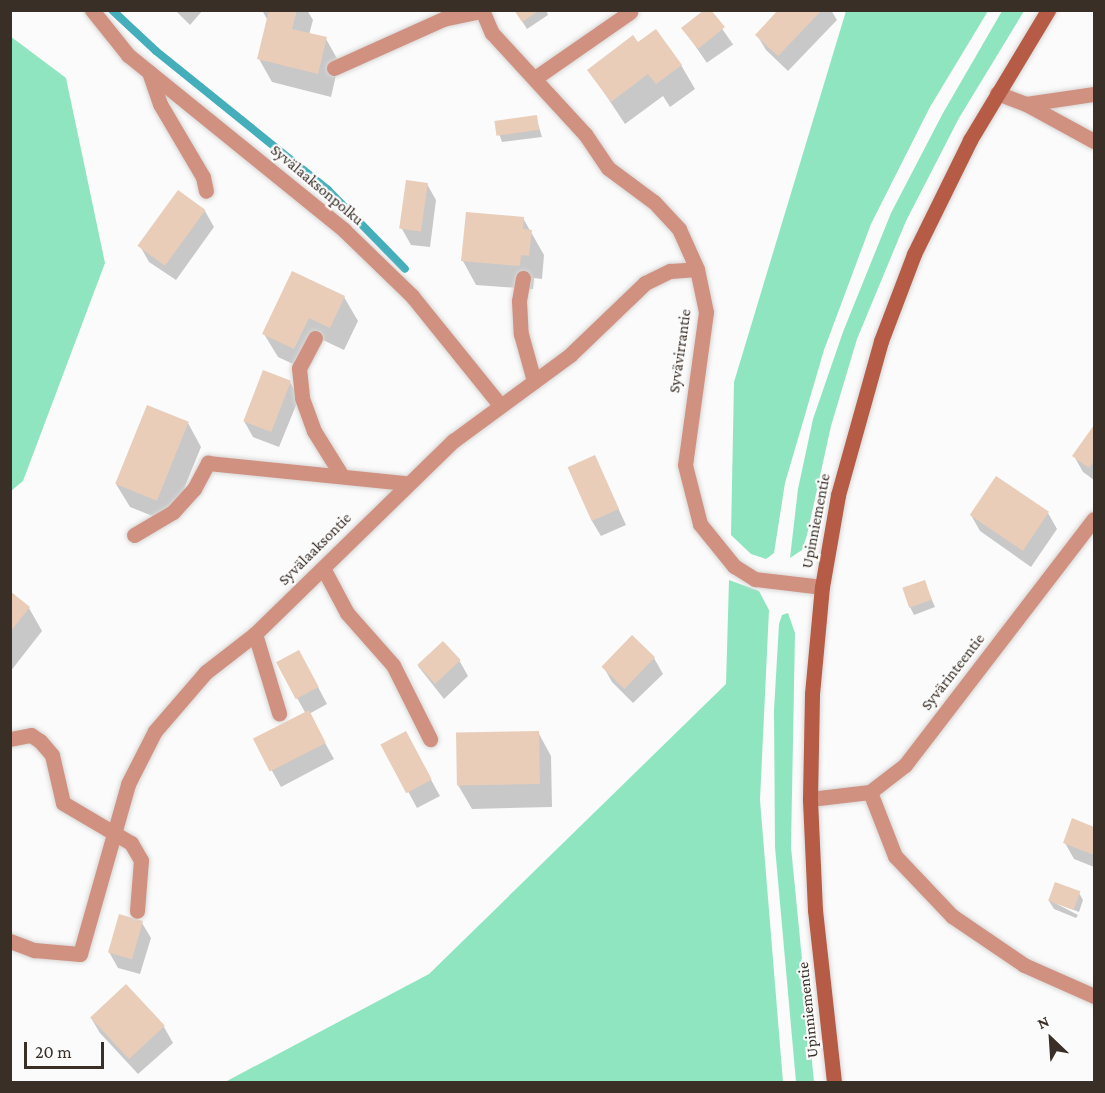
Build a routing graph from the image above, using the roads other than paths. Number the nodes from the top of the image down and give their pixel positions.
1 (92, 10) edge
2 (1048, 10) edge
3 (482, 11) edge
4 (630, 12) dead end
5 (334, 68) dead end
6 (149, 72) junction
7 (535, 78) junction
8 (997, 93) junction
9 (1095, 94) edge
10 (1026, 104) junction
11 (1095, 141) edge
12 (207, 191) dead end
13 (697, 269) junction
14 (523, 278) dead end
15 (315, 338) dead end
16 (534, 381) junction
17 (500, 405) junction
18 (342, 476) junction
19 (406, 483) junction
20 (1095, 519) edge
21 (1095, 533) edge
22 (135, 535) dead end
23 (1078, 540) junction
24 (323, 568) junction
25 (822, 587) junction
26 (255, 634) junction
27 (279, 713) dead end
28 (430, 739) dead end
29 (10, 740) edge
30 (870, 792) junction
31 (810, 799) junction
32 (114, 831) junction
33 (137, 912) dead end
34 (10, 941) edge
35 (1095, 996) edge
36 (834, 1083) edge

1 - 6 street, Syvälaaksonpolku
2 - 8 main road, Upinniementie
3 - 5 street
3 - 7 street, Syvävirrantie
4 - 7 street
6 - 12 street
6 - 17 street, Syvälaaksonpolku
7 - 13 street, Syvävirrantie
8 - 10 street
8 - 25 main road, Upinniementie
9 - 10 street
10 - 11 street
13 - 16 street, Syvälaaksontie
13 - 25 street, Syvävirrantie
14 - 16 street
15 - 18 street
16 - 17 street, Syvälaaksontie
17 - 19 street, Syvälaaksontie
18 - 19 street
18 - 22 street
19 - 24 street, Syvälaaksontie
20 - 23 street, Syvärinteentie
21 - 23 street
23 - 30 street, Syvärinteentie
24 - 26 street, Syvälaaksontie
24 - 28 street
25 - 31 main road, Upinniementie
26 - 27 street
26 - 32 street, Syvälaaksontie
29 - 32 street
30 - 31 street
30 - 35 street
31 - 36 main road, Upinniementie
32 - 33 street
32 - 34 street, Syvälaaksontie

